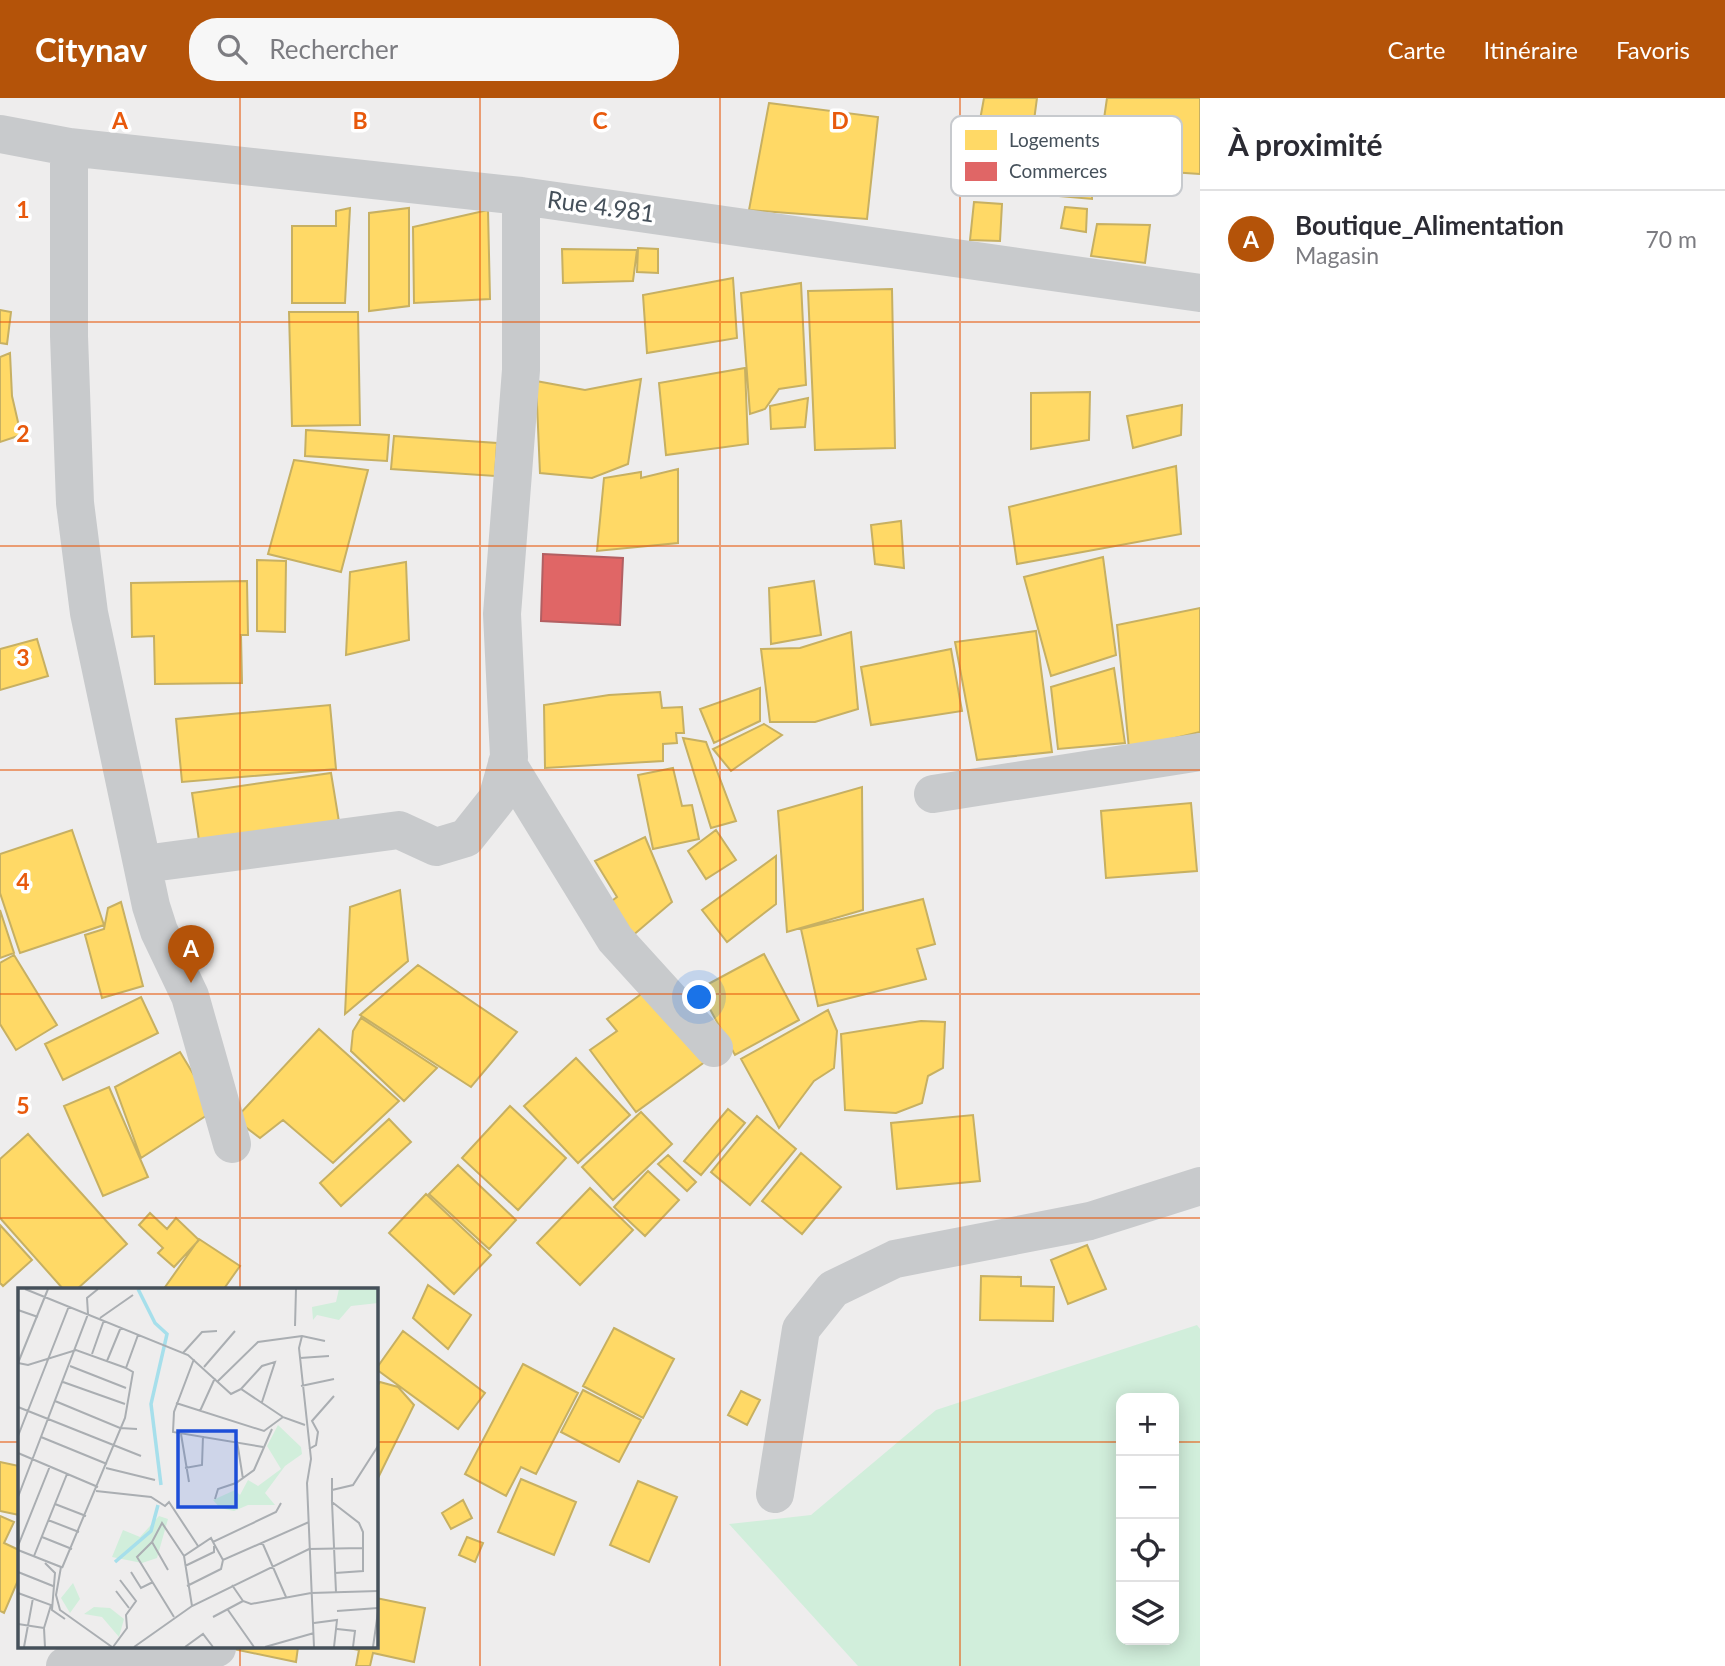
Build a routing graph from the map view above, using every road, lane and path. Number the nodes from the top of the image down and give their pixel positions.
1 (0, 134) edge
2 (69, 147) junction
3 (522, 196) junction
4 (1200, 293) edge
5 (1200, 752) edge
6 (507, 763) junction
7 (933, 794) dead end
8 (144, 864) junction
9 (714, 1048) dead end
10 (232, 1144) dead end
11 (1200, 1186) edge
12 (775, 1494) dead end
13 (217, 1648) edge
14 (65, 1666) edge

1 - 2 street, Rue 4.981
2 - 3 street, Rue 4.981
2 - 8 street
3 - 4 street, Rue 4.981
3 - 6 street
5 - 7 street
6 - 8 street
6 - 9 street
8 - 10 street
11 - 12 street
13 - 14 street

